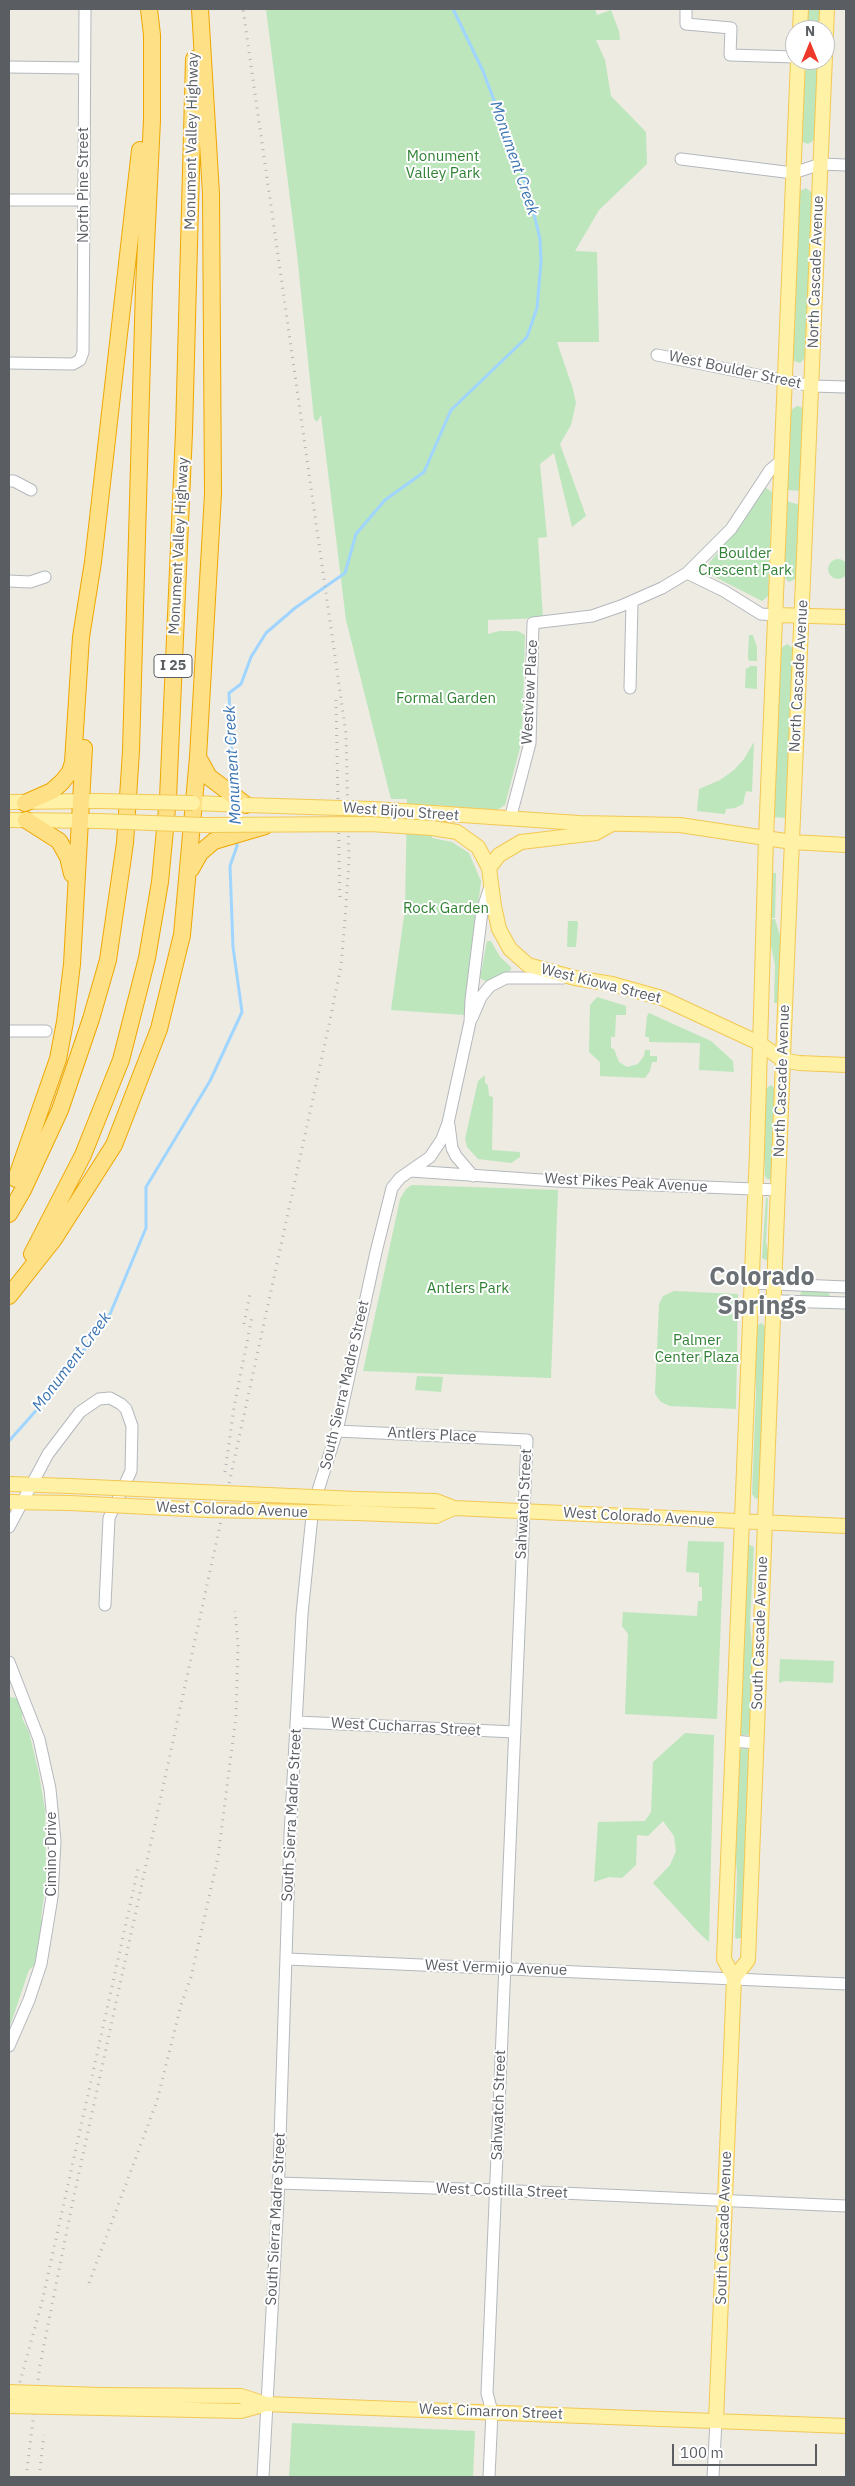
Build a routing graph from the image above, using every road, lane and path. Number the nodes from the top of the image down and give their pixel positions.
1 (85, 9) edge
2 (149, 9) edge
3 (193, 9) edge
4 (200, 9) edge
5 (686, 9) edge
6 (827, 9) edge
7 (152, 36) junction
8 (785, 57) edge
9 (9, 67) edge
10 (84, 68) junction
11 (798, 70) edge
12 (681, 159) dead end
13 (821, 164) junction
14 (846, 165) edge
15 (793, 173) junction
16 (9, 200) edge
17 (84, 200) junction
18 (657, 354) dead end
19 (9, 363) edge
20 (785, 381) junction
21 (812, 386) junction
22 (846, 387) edge
23 (782, 461) junction
24 (9, 481) edge
25 (32, 490) dead end
26 (687, 573) junction
27 (45, 577) dead end
28 (9, 581) edge
29 (90, 583) junction
30 (632, 602) junction
31 (776, 614) junction
32 (802, 616) junction
33 (846, 617) edge
34 (630, 688) dead end
35 (198, 757) junction
36 (81, 801) junction
37 (9, 802) edge
38 (25, 802) junction
39 (193, 803) junction
40 (246, 805) junction
41 (510, 819) junction
42 (9, 820) edge
43 (26, 820) junction
44 (80, 821) junction
45 (613, 823) junction
46 (191, 824) junction
47 (272, 824) junction
48 (432, 828) joint
49 (766, 838) junction
50 (792, 842) junction
51 (846, 845) edge
52 (490, 875) junction
53 (188, 876) junction
54 (74, 891) junction
55 (575, 978) junction
56 (470, 1022) junction
57 (9, 1031) edge
58 (46, 1031) dead end
59 (759, 1043) junction
60 (784, 1060) junction
61 (846, 1065) edge
62 (448, 1123) junction
63 (411, 1171) junction
64 (473, 1176) junction
65 (755, 1189) junction
66 (778, 1190) junction
67 (9, 1195) edge
68 (9, 1214) edge
69 (751, 1283) junction
70 (774, 1284) junction
71 (843, 1287) edge
72 (9, 1294) edge
73 (750, 1300) junction
74 (774, 1300) junction
75 (842, 1303) edge
76 (337, 1431) junction
77 (526, 1440) joint
78 (9, 1484) edge
79 (32, 1485) junction
80 (15, 1502) edge
81 (357, 1506) junction
82 (524, 1512) junction
83 (741, 1521) junction
84 (765, 1522) junction
85 (9, 1526) edge
86 (846, 1526) edge
87 (105, 1605) dead end
88 (9, 1662) edge
89 (297, 1722) junction
90 (515, 1732) junction
91 (732, 1741) junction
92 (757, 1742) junction
93 (287, 1959) junction
94 (506, 1968) junction
95 (734, 1978) junction
96 (846, 1984) edge
97 (9, 2046) edge
98 (278, 2183) junction
99 (496, 2190) junction
100 (725, 2201) junction
101 (846, 2206) edge
102 (9, 2392) edge
103 (101, 2402) junction
104 (266, 2404) junction
105 (9, 2406) edge
106 (492, 2412) junction
107 (716, 2421) junction
108 (846, 2426) edge
109 (263, 2477) edge
110 (489, 2477) edge
111 (713, 2477) edge

1 - 10 street, North Pine Street
2 - 7 highway, I 25
3 - 72 highway, Monument Valley Highway / I 25
4 - 35 highway
5 - 8 street
6 - 13 main road, North Cascade Avenue
7 - 29 highway
7 - 68 highway, I 25
9 - 10 street
10 - 17 street, North Pine Street
11 - 15 main road, North Cascade Avenue
12 - 15 street
13 - 14 street
13 - 15 street
13 - 21 main road, North Cascade Avenue
15 - 20 main road, North Cascade Avenue
16 - 17 street
17 - 19 street, North Pine Street
18 - 20 street, West Boulder Street
20 - 21 street, West Boulder Street
20 - 23 main road, North Cascade Avenue
21 - 22 street, West Boulder Street
21 - 32 main road, North Cascade Avenue
23 - 26 street
23 - 31 main road, North Cascade Avenue
24 - 25 street
26 - 30 street
26 - 31 street
27 - 28 street
29 - 36 highway
29 - 38 highway
30 - 34 street
30 - 41 street, Westview Place
31 - 32 main road
31 - 49 main road, North Cascade Avenue
32 - 33 main road
32 - 50 main road, North Cascade Avenue
35 - 39 highway
35 - 40 highway
36 - 38 main road, West Bijou Street
36 - 39 main road, West Bijou Street, bridge
36 - 44 highway
37 - 38 main road, West Bijou Street
39 - 40 main road, West Bijou Street
39 - 46 highway
40 - 41 main road, West Bijou Street, bridge
41 - 45 main road, West Bijou Street
42 - 43 main road, West Bijou Street
43 - 44 main road, West Bijou Street
43 - 54 highway
44 - 46 main road, West Bijou Street, bridge
44 - 54 highway
45 - 49 main road, West Bijou Street
45 - 52 main road
46 - 47 main road, West Bijou Street, bridge
46 - 53 highway
47 - 48 main road, West Bijou Street, bridge
47 - 53 highway, bridge
48 - 52 main road, West Kiowa Street
49 - 50 main road, West Bijou Street
49 - 59 main road, North Cascade Avenue
50 - 51 main road, West Bijou Street
50 - 60 main road, North Cascade Avenue
52 - 55 main road, West Kiowa Street
52 - 56 street
53 - 72 highway
54 - 67 highway
55 - 56 street
55 - 59 main road, West Kiowa Street
56 - 62 street
57 - 58 street
59 - 60 main road, West Kiowa Street
59 - 65 main road, North Cascade Avenue
60 - 61 main road
60 - 66 main road, North Cascade Avenue
62 - 63 street, South Sierra Madre Street
62 - 64 street
63 - 64 street, West Pikes Peak Avenue
63 - 76 street, South Sierra Madre Street
64 - 65 street, West Pikes Peak Avenue
65 - 66 street, West Pikes Peak Avenue
65 - 69 main road, North Cascade Avenue
66 - 70 main road, North Cascade Avenue
69 - 70 street
69 - 73 main road, South Cascade Avenue
70 - 71 street
70 - 74 main road, South Cascade Avenue
71 - 75 street
73 - 74 street
73 - 83 main road, South Cascade Avenue
74 - 75 street
74 - 84 main road, South Cascade Avenue
76 - 77 street, Antlers Place
76 - 89 street, South Sierra Madre Street
77 - 82 street, Sahwatch Street
78 - 79 main road, West Colorado Avenue
79 - 80 street
79 - 81 main road, West Colorado Avenue, bridge
79 - 87 street
80 - 81 main road, West Colorado Avenue, bridge
80 - 85 street
81 - 82 main road, West Colorado Avenue
82 - 83 main road, West Colorado Avenue
82 - 90 street, Sahwatch Street
83 - 84 main road, West Colorado Avenue
83 - 91 main road, South Cascade Avenue
84 - 86 main road, West Colorado Avenue
84 - 92 main road, South Cascade Avenue
88 - 97 street, Cimino Drive
89 - 90 street, West Cucharras Street
89 - 93 street, South Sierra Madre Street
90 - 94 street, Sahwatch Street
91 - 92 street
91 - 95 main road, South Cascade Avenue
92 - 95 main road, South Cascade Avenue
93 - 94 street, West Vermijo Avenue
93 - 98 street, South Sierra Madre Street
94 - 95 street, West Vermijo Avenue
94 - 99 street, Sahwatch Street
95 - 96 street, West Vermijo Avenue
95 - 100 main road, South Cascade Avenue
98 - 99 street, West Costilla Street
98 - 104 street, South Sierra Madre Street
99 - 100 street, West Costilla Street
99 - 106 street, Sahwatch Street
100 - 101 street, West Costilla Street
100 - 107 main road, South Cascade Avenue
102 - 103 main road, West Cimarron Street, bridge
103 - 104 main road, West Cimarron Street
103 - 105 main road, West Cimarron Street, bridge
104 - 106 main road, West Cimarron Street
104 - 109 street, South Sierra Madre Street
106 - 107 main road, West Cimarron Street
106 - 110 street, Sahwatch Street
107 - 108 main road, West Cimarron Street
107 - 111 street, South Cascade Avenue

